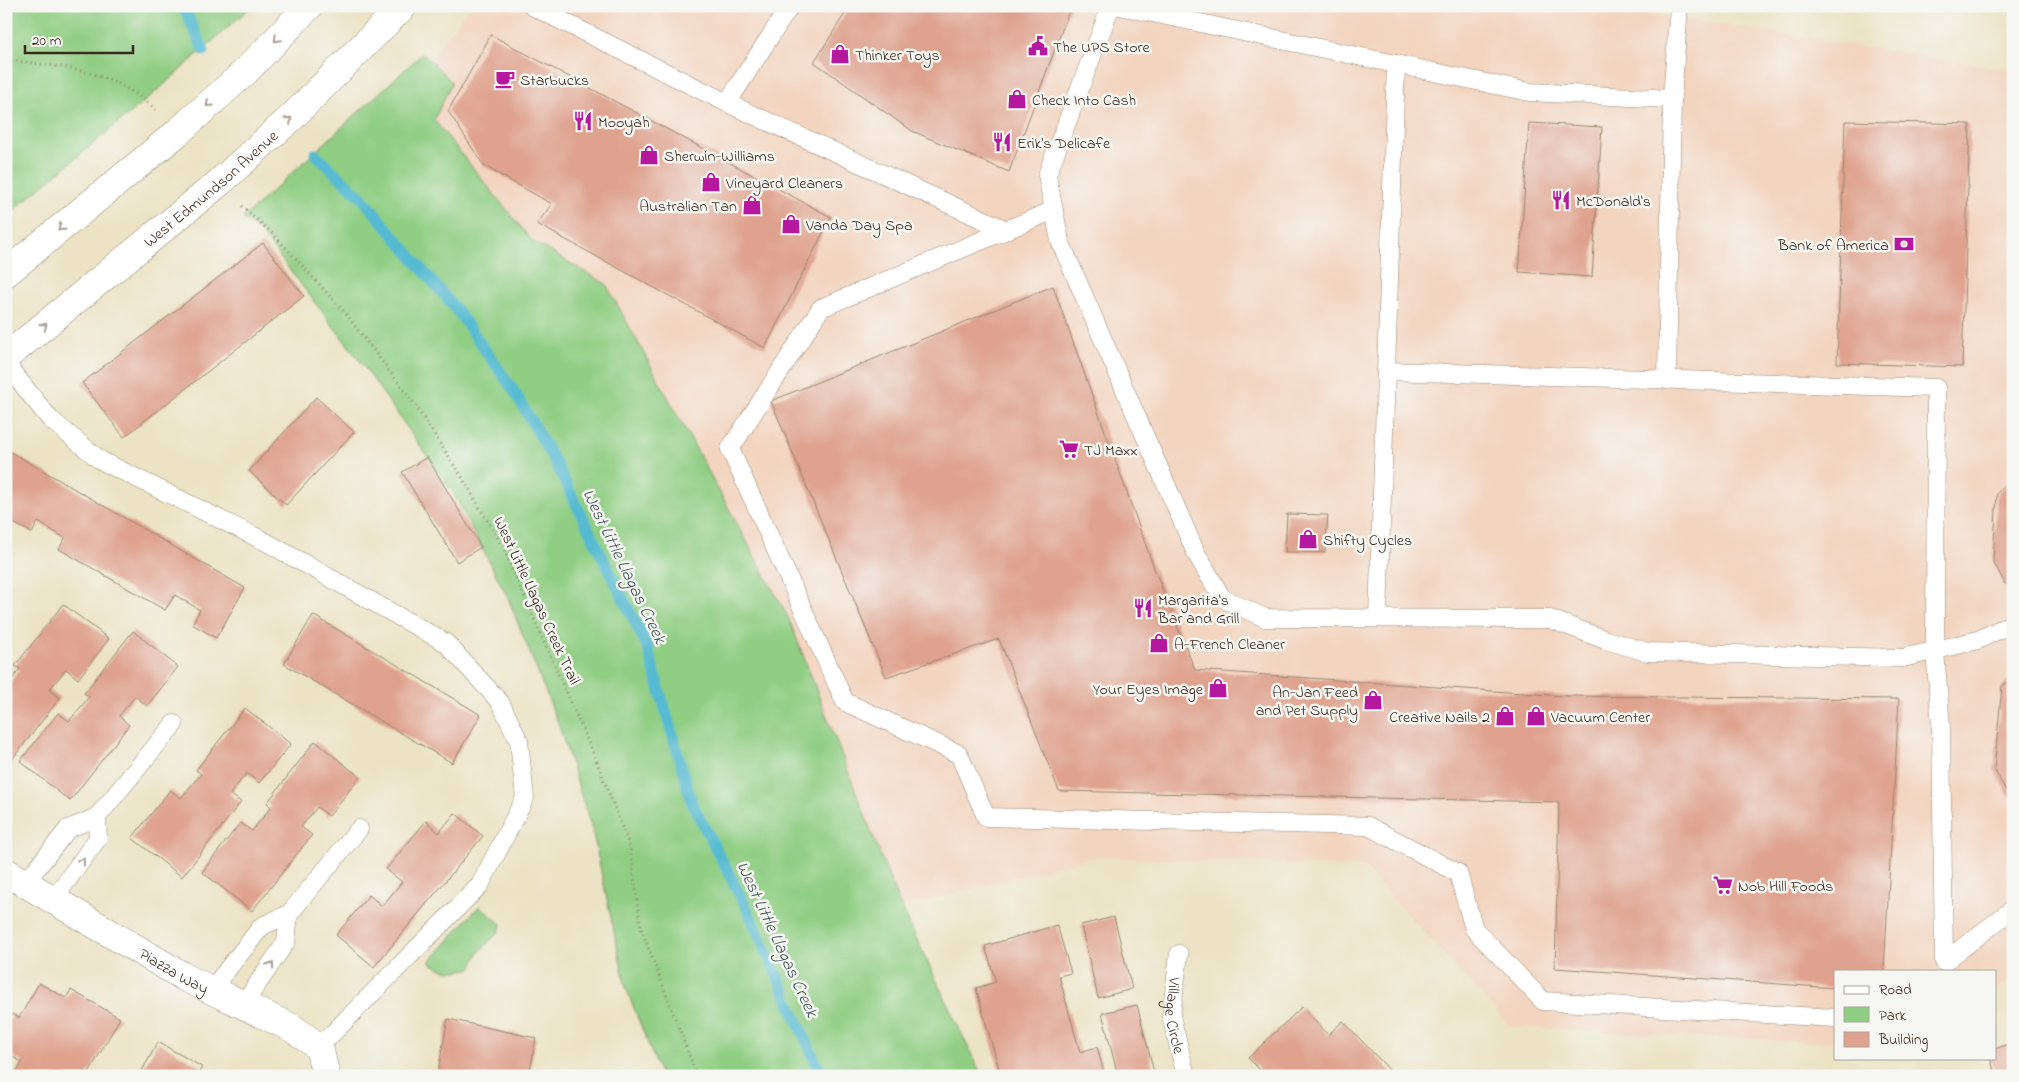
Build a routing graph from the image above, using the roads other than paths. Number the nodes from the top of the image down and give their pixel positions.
1 (309, 6) edge
2 (402, 6) edge
3 (532, 6) edge
4 (790, 6) edge
5 (1111, 6) edge
6 (1119, 6) edge
7 (1679, 6) edge
8 (1396, 64) junction
9 (1672, 98) junction
10 (727, 103) junction
11 (1054, 210) junction
12 (1006, 230) junction
13 (6, 273) edge
14 (6, 357) edge
15 (6, 364) edge
16 (1386, 371) junction
17 (1667, 380) junction
18 (1378, 618) junction
19 (2013, 624) edge
20 (1935, 651) junction
21 (174, 724) dead end
22 (97, 817) junction
23 (359, 829) dead end
24 (15, 878) edge
25 (53, 900) junction
26 (2013, 909) edge
27 (289, 914) junction
28 (1178, 954) dead end
29 (1940, 966) edge
30 (211, 990) junction
31 (243, 1005) junction
32 (1834, 1018) edge
33 (319, 1047) junction
34 (326, 1076) edge
35 (1186, 1076) edge

1 -> 13 street
14 -> 2 street, West Edmundson Avenue
3 - 10 lane
4 - 10 lane
5 - 11 lane
6 - 8 lane
7 - 9 lane
8 - 9 lane
8 - 16 lane
9 - 17 lane
10 - 12 lane
11 - 12 lane
11 - 18 lane
12 - 32 lane
15 - 33 lane
16 - 17 lane
16 - 18 lane
17 - 20 lane
18 - 20 lane
19 - 20 lane
20 - 29 lane
21 - 22 lane
22 - 24 lane
25 -> 22 lane
23 - 27 lane
24 - 25 street, Piazza Way
25 - 30 street, Piazza Way
26 - 29 lane
27 - 30 lane
31 -> 27 lane
28 - 35 lane, Village Circle
30 - 31 street, Piazza Way
31 - 33 street, Piazza Way
33 - 34 street

